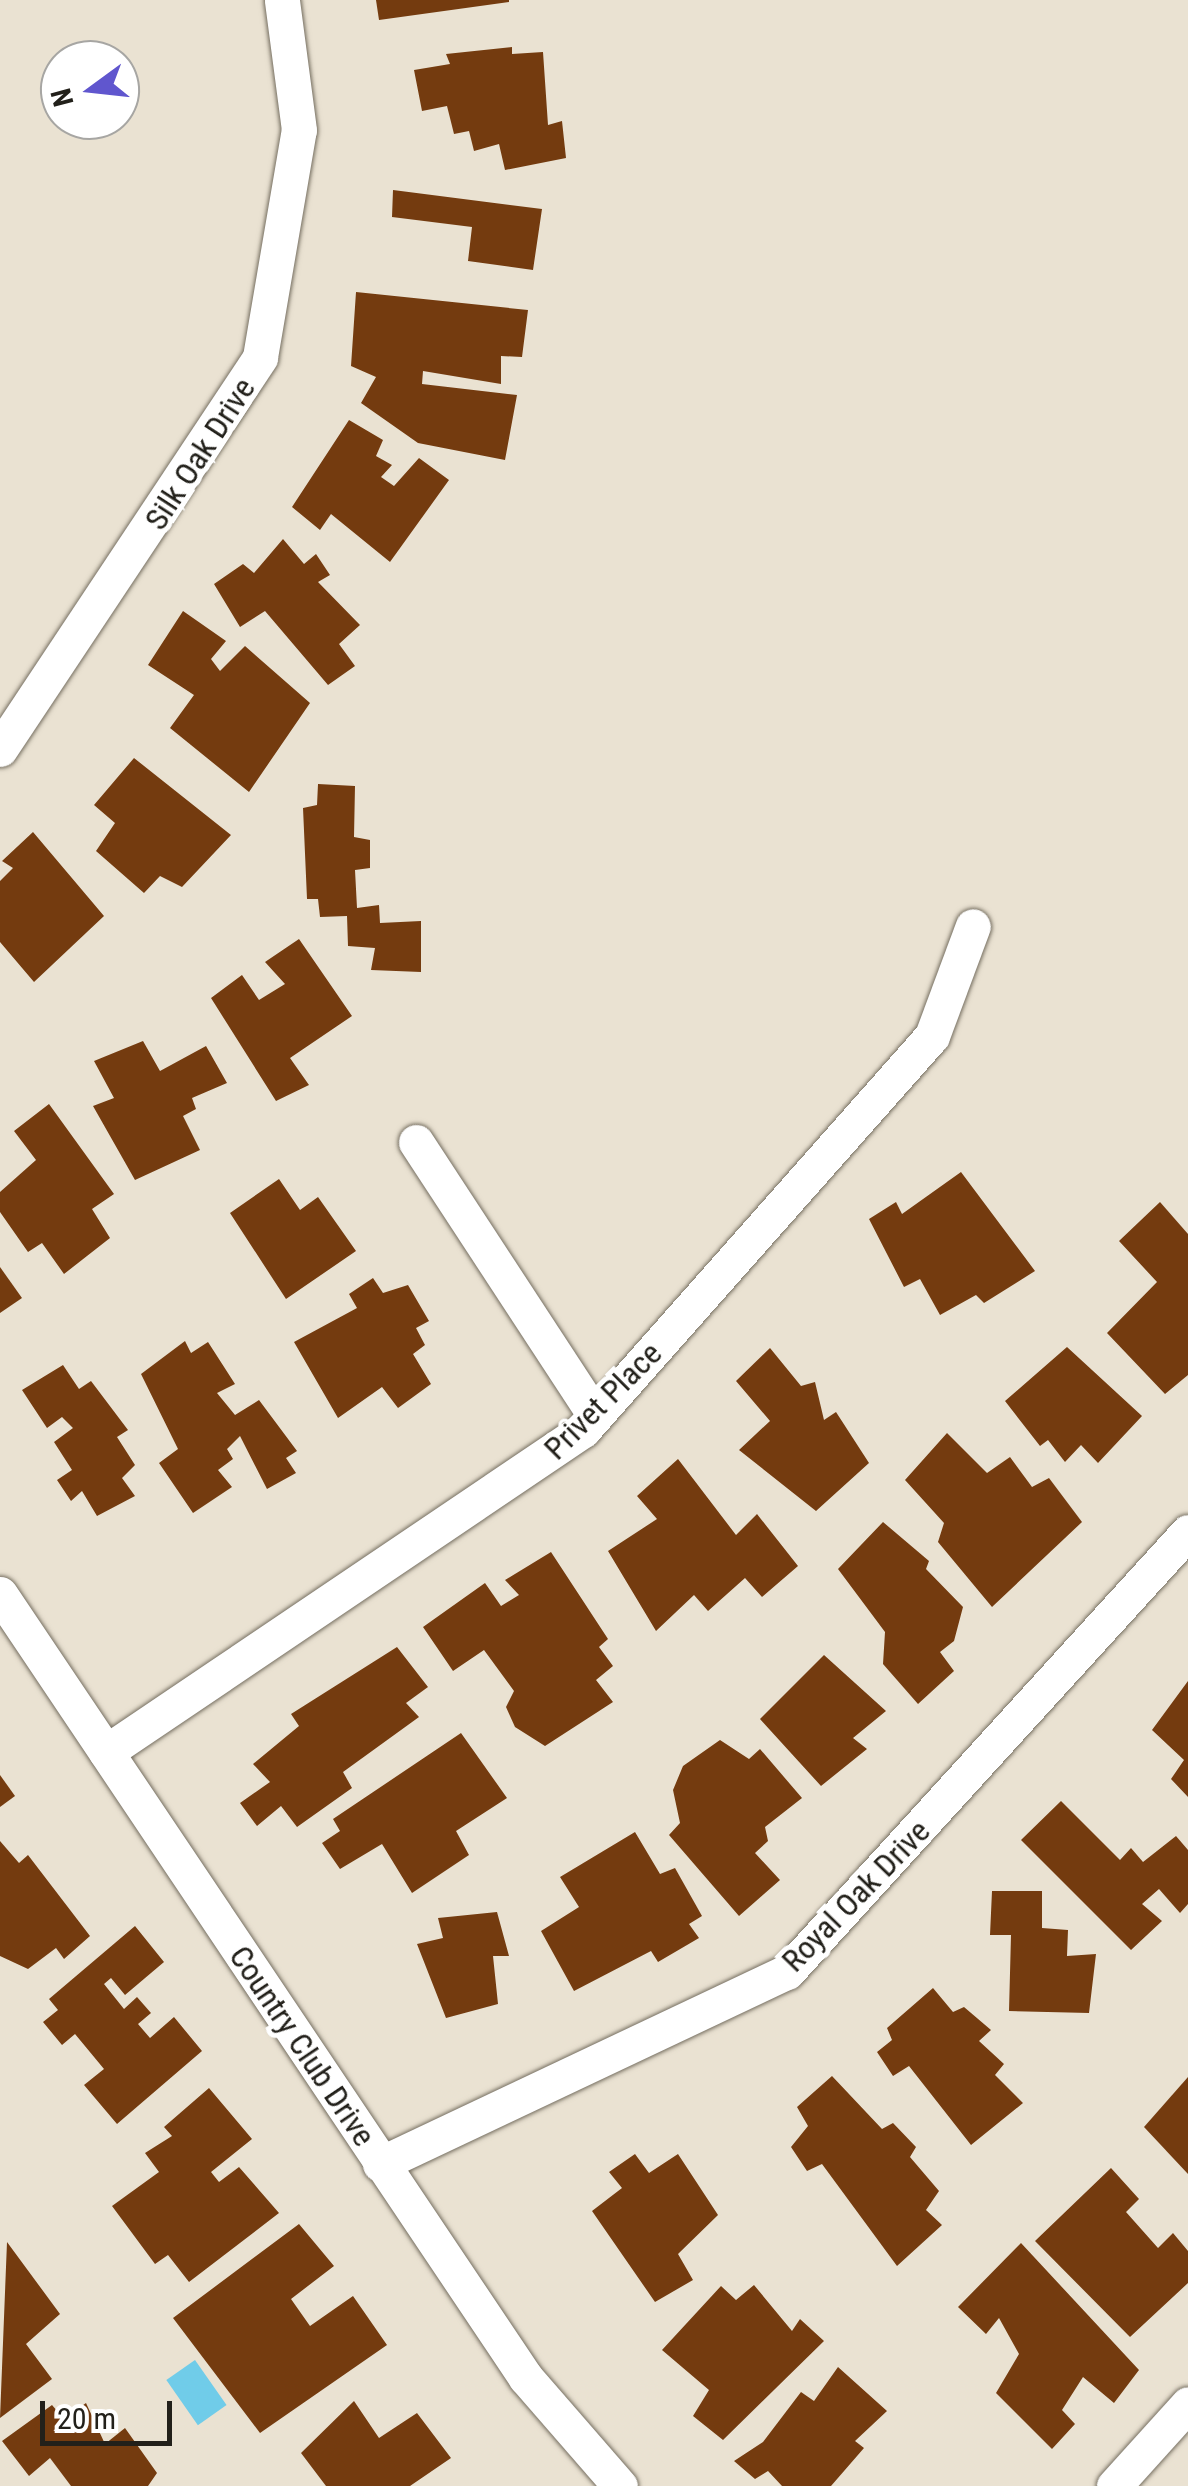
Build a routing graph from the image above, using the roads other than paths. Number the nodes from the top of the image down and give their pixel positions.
1 (282, 0) edge
2 (0, 749) edge
3 (972, 926) dead end
4 (416, 1142) dead end
5 (595, 1416) junction
6 (1188, 1532) edge
7 (0, 1594) edge
8 (106, 1752) junction
9 (380, 2164) junction
10 (1188, 2404) edge
11 (620, 2486) edge
12 (1114, 2486) edge

1 - 2 street, Silk Oak Drive
3 - 5 street, Privet Place
4 - 5 street
5 - 8 street, Privet Place
6 - 9 street, Royal Oak Drive
7 - 8 street, Country Club Drive
8 - 9 street, Country Club Drive
9 - 11 street, Country Club Drive
10 - 12 street

